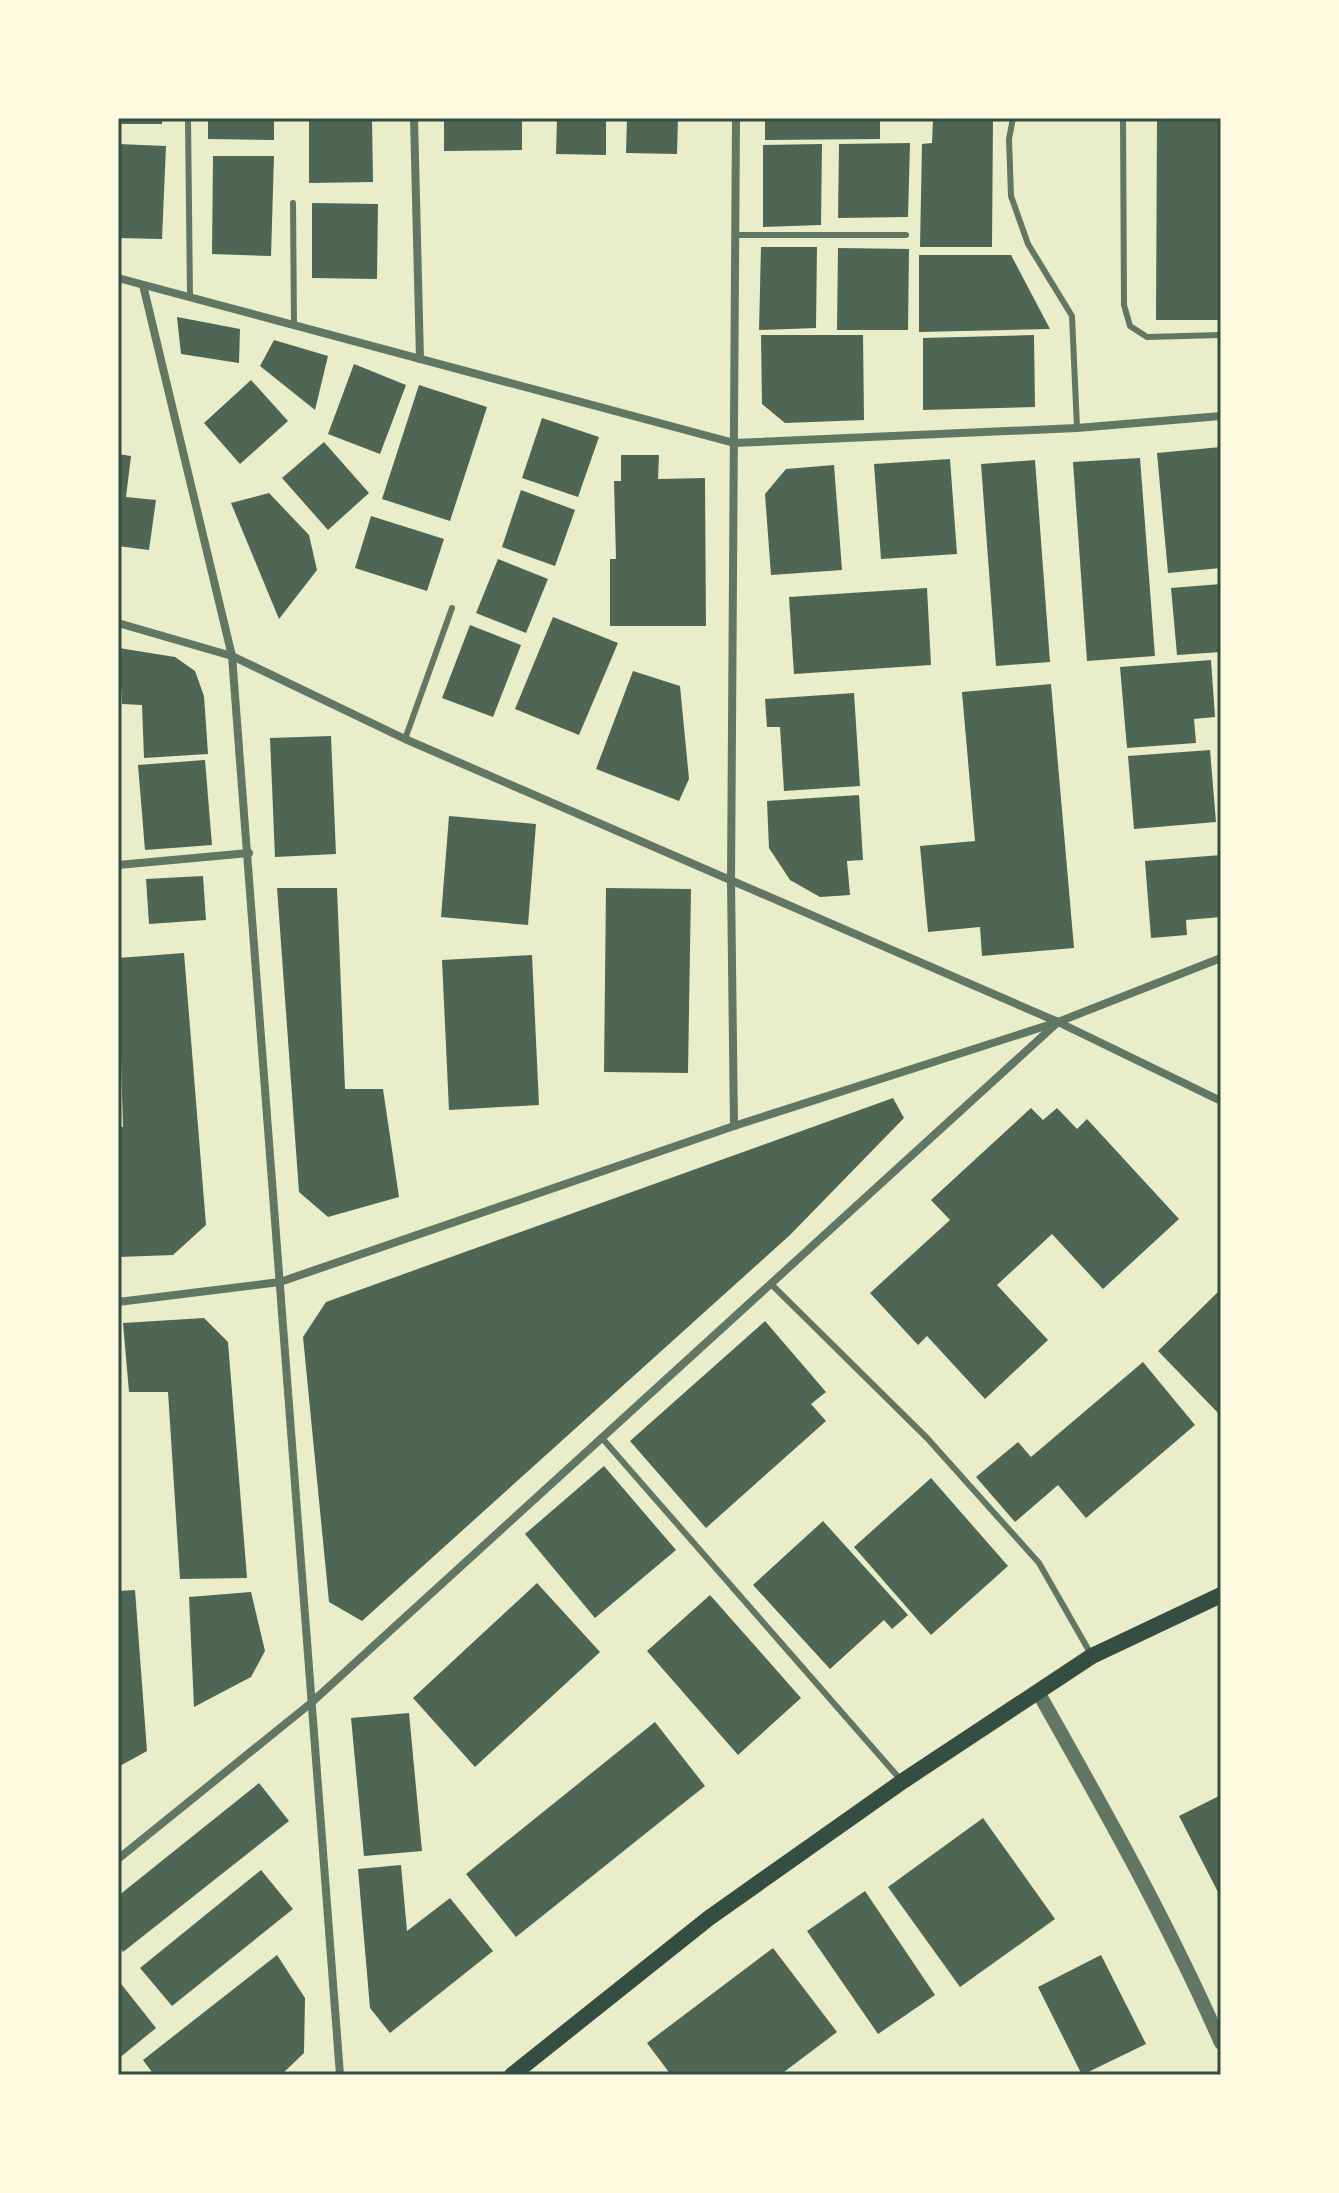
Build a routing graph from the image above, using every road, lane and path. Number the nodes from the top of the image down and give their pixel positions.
1 (188, 118) edge
2 (414, 118) edge
3 (736, 118) edge
4 (1013, 118) edge
5 (1123, 118) edge
6 (293, 203) dead end
7 (735, 235) junction
8 (906, 235) dead end
9 (118, 278) edge
10 (143, 285) junction
11 (190, 297) junction
12 (294, 326) junction
13 (1221, 335) edge
14 (420, 359) junction
15 (1221, 416) edge
16 (1077, 428) junction
17 (734, 443) junction
18 (452, 608) dead end
19 (118, 623) edge
20 (232, 656) junction
21 (405, 739) junction
22 (249, 853) junction
23 (118, 865) edge
24 (731, 881) junction
25 (1221, 958) edge
26 (1058, 1022) junction
27 (1221, 1101) edge
28 (734, 1126) junction
29 (280, 1282) junction
30 (771, 1284) junction
31 (118, 1302) edge
32 (602, 1438) junction
33 (1221, 1595) edge
34 (1092, 1656) junction
35 (1038, 1692) junction
36 (311, 1703) junction
37 (903, 1781) junction
38 (118, 1859) edge
39 (1221, 2043) edge
40 (340, 2075) edge
41 (512, 2075) edge

1 - 11 lane
2 - 14 street
3 - 7 street
4 - 16 lane
5 - 13 lane
6 - 12 lane
7 - 8 lane
7 - 17 street
9 - 10 street
10 - 11 street
10 - 20 street
11 - 12 street
12 - 14 street
14 - 17 street
15 - 16 street
16 - 17 street
17 - 24 street
18 - 21 lane
19 - 20 street
20 - 21 street
20 - 22 street
21 - 24 street
22 - 23 street
22 - 29 street
24 - 26 street
24 - 28 street
25 - 26 street
26 - 27 street
26 - 28 street
26 - 30 street
28 - 29 street
29 - 31 street
29 - 36 street
30 - 32 street
30 - 34 lane
32 - 36 street
32 - 37 lane
33 - 34 main road
34 - 35 main road
35 - 37 main road
35 - 39 street
36 - 38 street
36 - 40 street
37 - 41 main road

